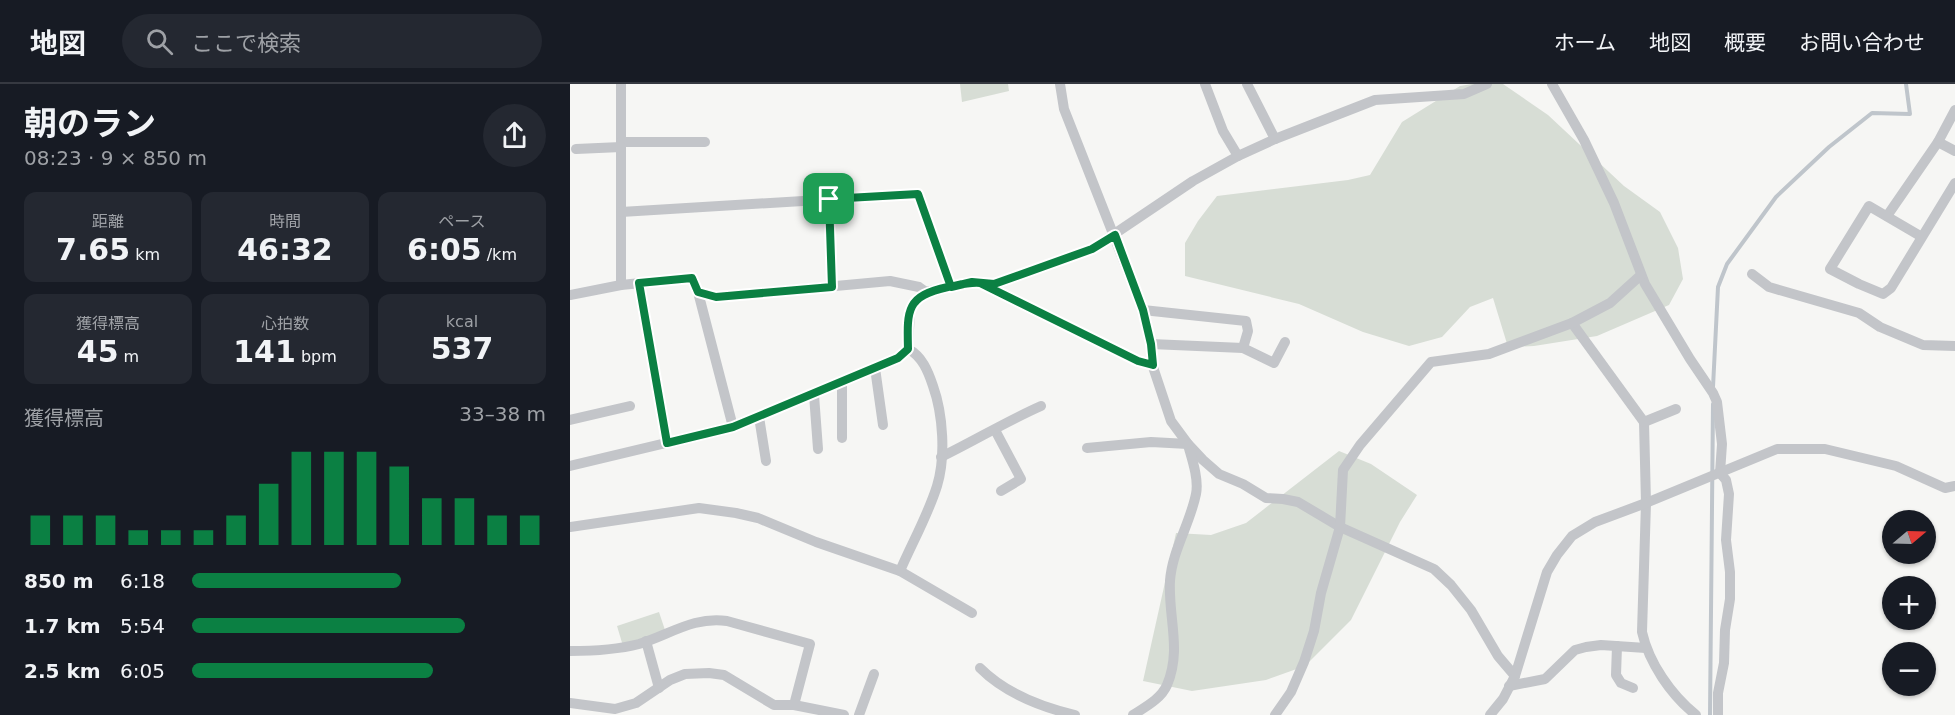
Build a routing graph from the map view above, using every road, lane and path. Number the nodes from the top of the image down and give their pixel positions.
1 (621, 84) edge
2 (1060, 84) edge
3 (1205, 84) edge
4 (1247, 84) edge
5 (1487, 84) edge
6 (1552, 84) edge
7 (1955, 110) edge
8 (1275, 139) junction
9 (705, 142) dead end
10 (1938, 142) junction
11 (621, 145) junction
12 (576, 149) dead end
13 (1955, 151) edge
14 (1238, 156) junction
15 (1955, 183) edge
16 (829, 199) junction
17 (621, 212) junction
18 (1887, 216) junction
19 (1115, 235) junction
20 (1922, 237) junction
21 (1752, 274) dead end
22 (1641, 275) junction
23 (639, 283) junction
24 (980, 283) junction
25 (621, 285) junction
26 (832, 287) junction
27 (951, 287) junction
28 (698, 292) junction
29 (926, 292) junction
30 (570, 295) edge
31 (1143, 310) junction
32 (1572, 323) junction
33 (1285, 342) dead end
34 (1151, 344) junction
35 (1955, 346) edge
36 (1243, 348) junction
37 (908, 349) junction
38 (1153, 365) junction
39 (875, 368) junction
40 (842, 383) junction
41 (813, 394) junction
42 (630, 406) dead end
43 (1041, 406) dead end
44 (1676, 409) dead end
45 (759, 417) junction
46 (570, 420) edge
47 (1644, 422) junction
48 (883, 425) dead end
49 (733, 427) junction
50 (995, 430) junction
51 (842, 438) dead end
52 (667, 443) junction
53 (1188, 444) junction
54 (1087, 448) dead end
55 (818, 449) dead end
56 (940, 457) junction
57 (766, 461) dead end
58 (570, 466) edge
59 (1720, 473) junction
60 (1955, 486) edge
61 (1001, 491) dead end
62 (1646, 503) junction
63 (570, 527) edge
64 (1340, 527) junction
65 (900, 571) junction
66 (972, 613) dead end
67 (646, 641) junction
68 (1617, 646) junction
69 (1646, 648) junction
70 (570, 651) edge
71 (980, 668) dead end
72 (874, 674) dead end
73 (1515, 676) junction
74 (1509, 686) junction
75 (659, 688) junction
76 (1633, 688) dead end
77 (570, 703) edge
78 (794, 705) junction
79 (844, 715) edge
80 (859, 715) edge
81 (1075, 715) edge
82 (1133, 715) edge
83 (1275, 715) edge
84 (1490, 715) edge
85 (1696, 715) edge
86 (1718, 715) edge

1 - 11 street
2 - 19 street
3 - 14 street
4 - 8 street
5 - 8 street
6 - 22 street
7 - 10 street
8 - 14 street
9 - 11 street
10 - 13 street
10 - 18 street
11 - 12 street
11 - 17 street
14 - 19 street
15 - 20 street
16 - 17 street
16 - 26 street
16 - 27 street
17 - 25 street
18 - 20 street
18 - 20 street
19 - 24 street
19 - 31 street
21 - 35 street
22 - 32 street
22 - 59 street
23 - 25 street
23 - 28 street
23 - 52 street
24 - 27 street
24 - 38 street
25 - 30 street
26 - 28 street
26 - 29 street
27 - 29 street
28 - 49 street
29 - 37 street
31 - 34 street
31 - 36 street
32 - 47 street
32 - 64 street
33 - 36 street
34 - 36 street
34 - 38 street
37 - 39 street
37 - 56 street
38 - 53 street
39 - 40 street
39 - 48 street
40 - 41 street
40 - 51 street
41 - 45 street
41 - 55 street
42 - 46 street
43 - 50 street
44 - 47 street
45 - 49 street
45 - 57 street
47 - 62 street
49 - 52 street
50 - 56 street
50 - 61 street
52 - 58 street
53 - 54 street
53 - 64 street
53 - 82 street
56 - 65 street
59 - 60 street
59 - 62 street
59 - 86 street
62 - 69 street
62 - 73 street
63 - 65 street
64 - 73 street
64 - 83 street
65 - 66 street
67 - 70 street
67 - 75 street
67 - 78 street
68 - 69 street
68 - 74 street
68 - 76 street
69 - 85 street
71 - 81 street
72 - 80 street
73 - 74 street
74 - 84 street
75 - 77 street
75 - 78 street
78 - 79 street

